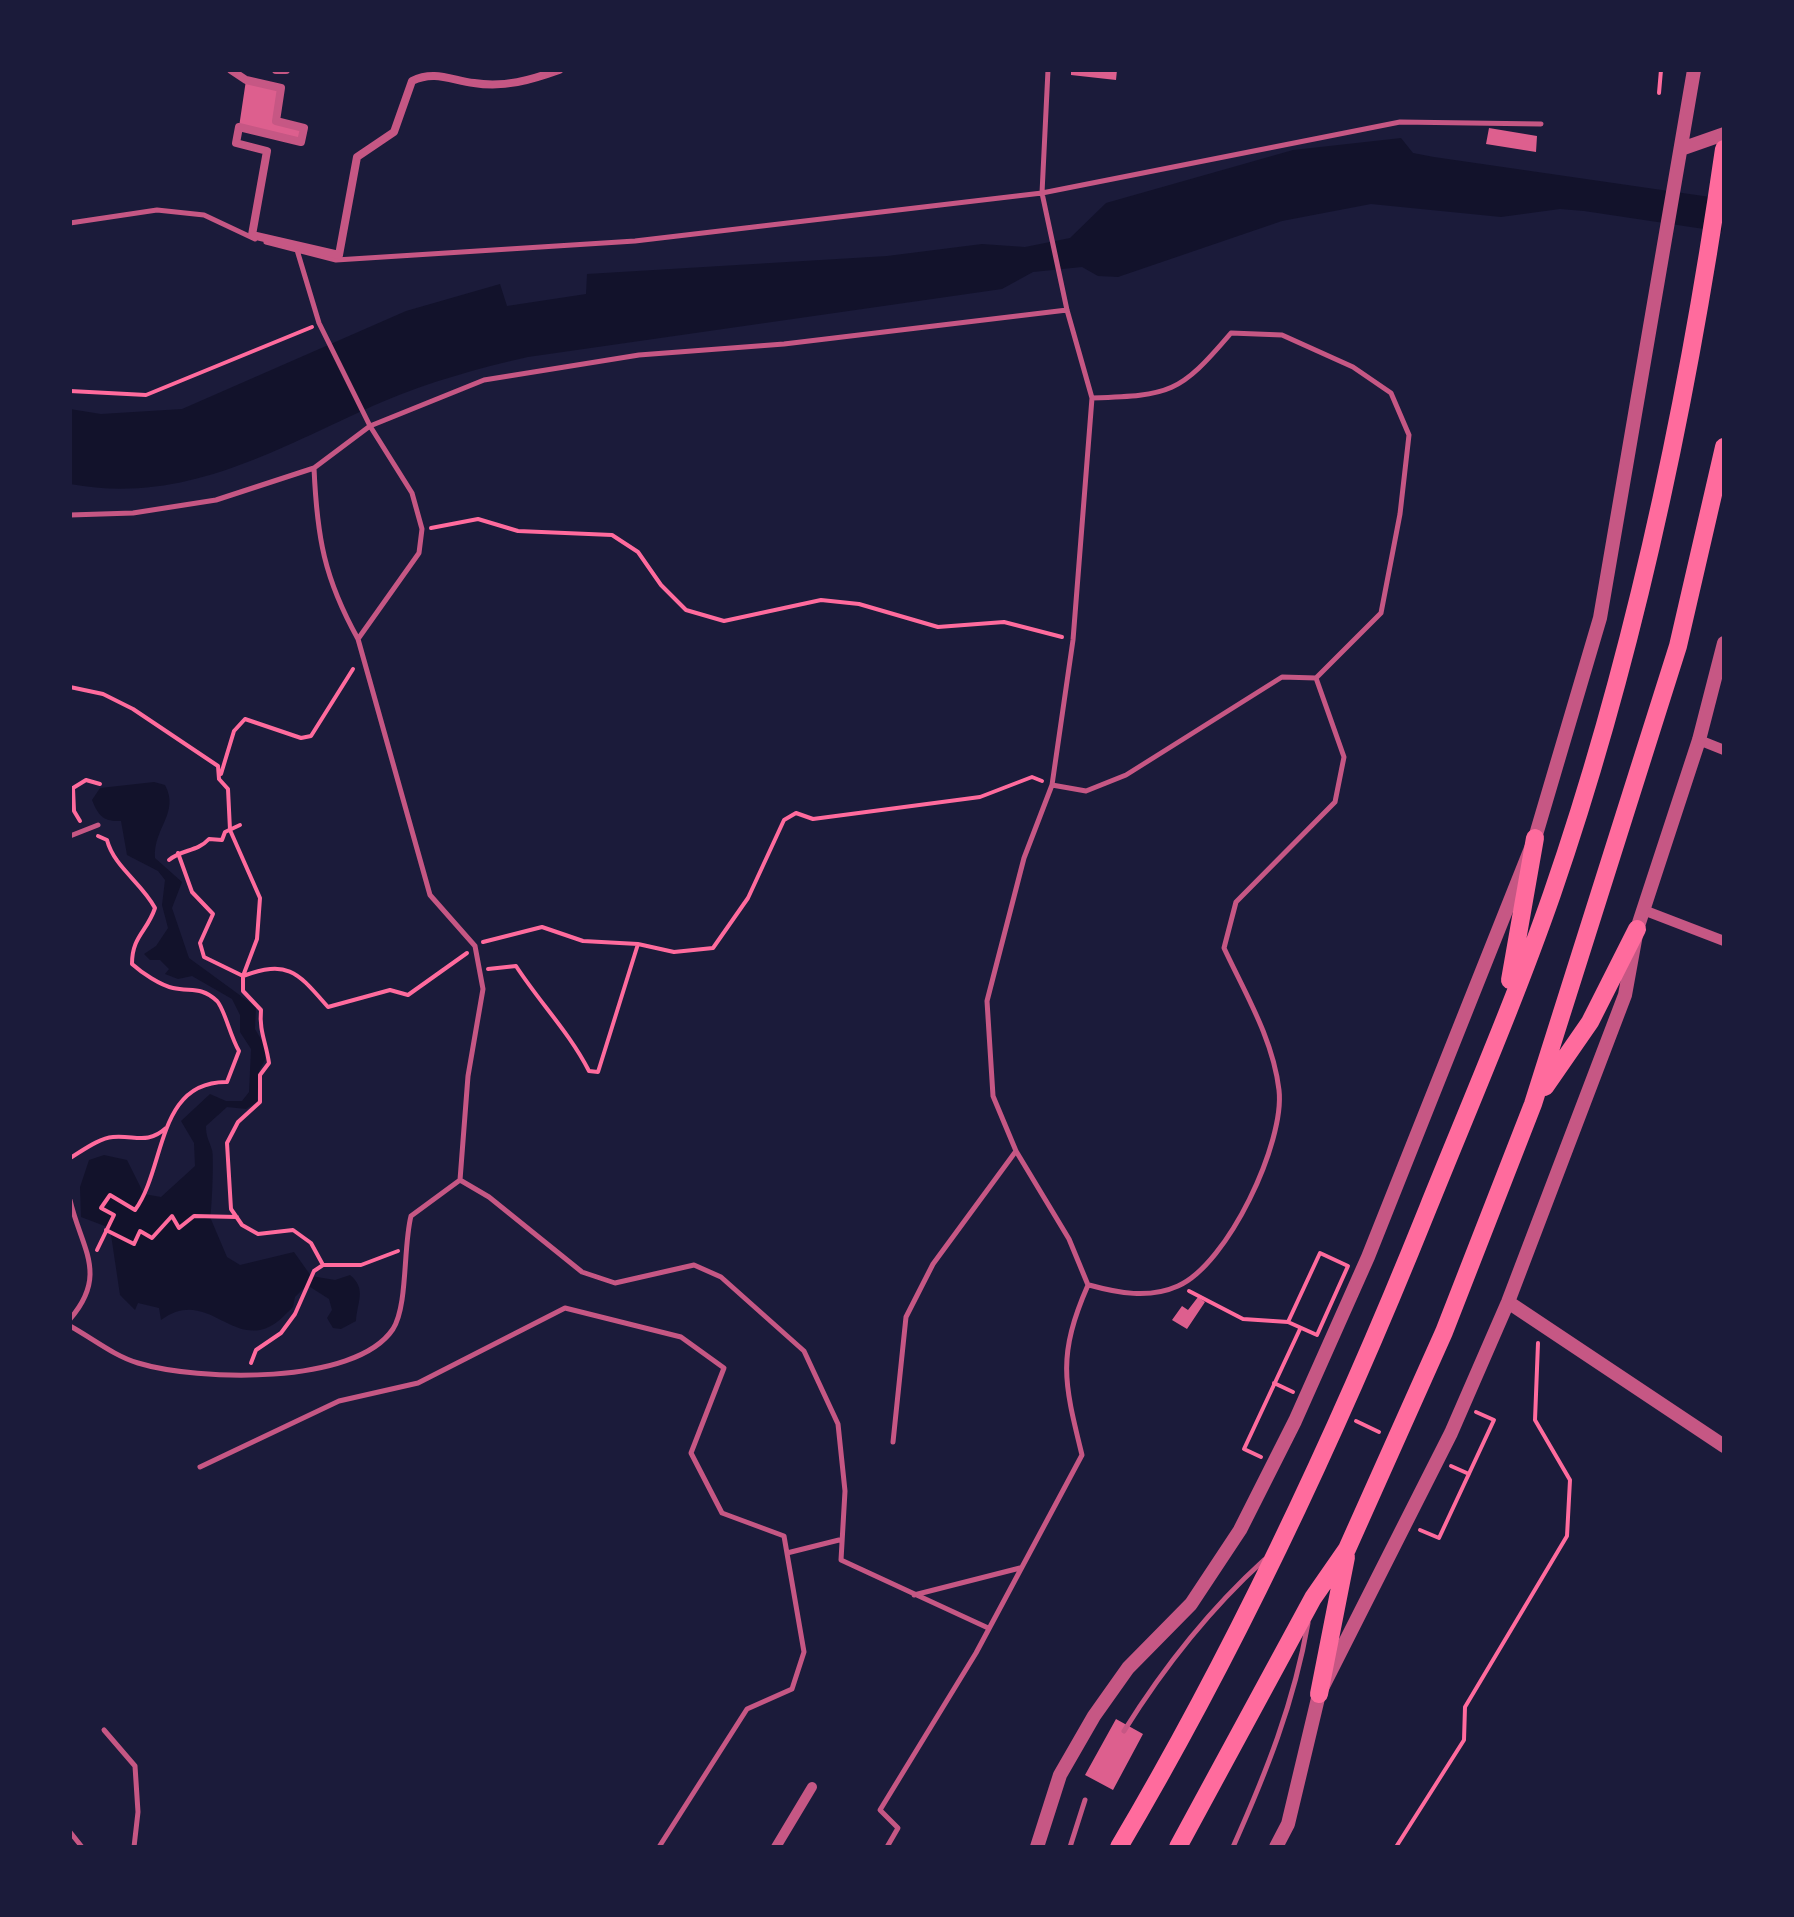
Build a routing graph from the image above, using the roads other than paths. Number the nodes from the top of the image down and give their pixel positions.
1 (231, 70) edge
2 (276, 70) edge
3 (286, 70) edge
4 (560, 70) edge
5 (1048, 70) edge
6 (1694, 70) edge
7 (1541, 124) dead end
8 (1724, 134) edge
9 (1684, 148) junction
10 (1724, 149) edge
11 (1042, 192) junction
12 (70, 223) edge
13 (297, 250) junction
14 (1067, 310) junction
15 (1092, 398) junction
16 (370, 426) junction
17 (1724, 447) edge
18 (314, 468) junction
19 (70, 515) edge
20 (358, 640) junction
21 (1724, 643) edge
22 (1316, 678) junction
23 (1699, 740) junction
24 (1724, 750) edge
25 (1052, 785) junction
26 (98, 826) dead end
27 (70, 836) edge
28 (1535, 838) junction
29 (1646, 910) junction
30 (1637, 929) junction
31 (1724, 942) edge
32 (1502, 1025) junction
33 (1533, 1104) junction
34 (1016, 1150) junction
35 (460, 1180) junction
36 (70, 1200) edge
37 (1088, 1285) junction
38 (1508, 1302) junction
39 (70, 1319) edge
40 (70, 1326) edge
41 (893, 1442) dead end
42 (1724, 1446) edge
43 (200, 1466) dead end
44 (839, 1540) junction
45 (1281, 1545) junction
46 (1348, 1549) junction
47 (787, 1553) junction
48 (1020, 1568) junction
49 (912, 1596) junction
50 (1313, 1598) junction
51 (986, 1627) junction
52 (1319, 1694) junction
53 (104, 1730) dead end
54 (1124, 1731) dead end
55 (812, 1786) dead end
56 (1085, 1800) dead end
57 (70, 1832) edge
58 (82, 1847) edge
59 (134, 1847) edge
60 (658, 1847) edge
61 (776, 1847) edge
62 (887, 1847) edge
63 (1037, 1847) edge
64 (1070, 1847) edge
65 (1118, 1847) edge
66 (1178, 1847) edge
67 (1233, 1847) edge
68 (1276, 1847) edge

1 - 4 street
2 - 3 street
5 - 11 lane
6 - 9 street
7 - 11 lane
8 - 9 street
9 - 28 street
10 - 32 highway
11 - 13 lane
11 - 14 lane
12 - 13 lane
13 - 16 lane
14 - 15 lane
14 - 16 lane
15 - 22 lane
15 - 25 lane
16 - 18 lane
16 - 20 lane
17 - 33 highway
18 - 19 lane
18 - 20 lane
20 - 35 lane
21 - 23 street
22 - 25 lane
22 - 37 lane
23 - 24 street
23 - 29 street
25 - 34 lane
26 - 27 lane
28 - 32 highway
28 - 63 street
29 - 30 street
29 - 31 street
30 - 33 highway
30 - 38 street
32 - 45 highway
33 - 46 highway
34 - 37 lane
34 - 41 lane
35 - 40 lane
35 - 44 lane
36 - 39 lane
37 - 48 lane
38 - 42 street
38 - 52 street
43 - 47 lane
44 - 47 lane
44 - 49 lane
45 - 54 lane
45 - 65 highway
46 - 50 highway
46 - 52 highway
47 - 60 lane
48 - 49 lane
48 - 51 lane
49 - 51 lane
50 - 66 highway
50 - 67 lane
51 - 62 lane
52 - 68 street
53 - 59 lane
55 - 61 street
56 - 64 lane
57 - 58 lane

